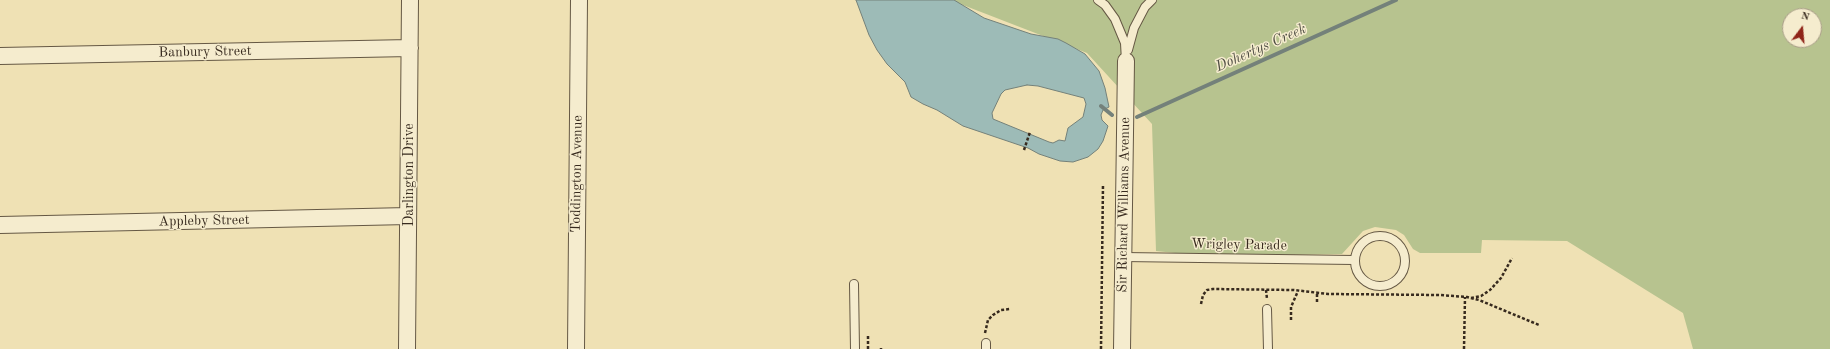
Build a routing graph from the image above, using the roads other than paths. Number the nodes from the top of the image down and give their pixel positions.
1 (410, 0) edge
2 (579, 0) edge
3 (1098, 0) edge
4 (1152, 0) edge
5 (410, 48) junction
6 (0, 56) edge
7 (1126, 60) junction
8 (408, 216) junction
9 (0, 225) edge
10 (1123, 257) junction
11 (1354, 260) junction
12 (854, 284) dead end
13 (1267, 309) dead end
14 (408, 349) edge
15 (576, 349) edge
16 (855, 349) edge
17 (1122, 349) edge
18 (1268, 349) edge

1 - 5 street, Darlington Drive
2 - 15 street, Toddington Avenue
3 - 7 lane
4 - 7 lane
5 - 6 street, Banbury Street
5 - 8 street, Darlington Drive
7 - 10 street, Sir Richard Williams Avenue
8 - 9 street, Appleby Street
8 - 14 street, Darlington Drive
10 - 11 lane, Wrigley Parade
10 - 17 street, Sir Richard Williams Avenue
11 - 11 lane
12 - 16 lane
13 - 18 lane

